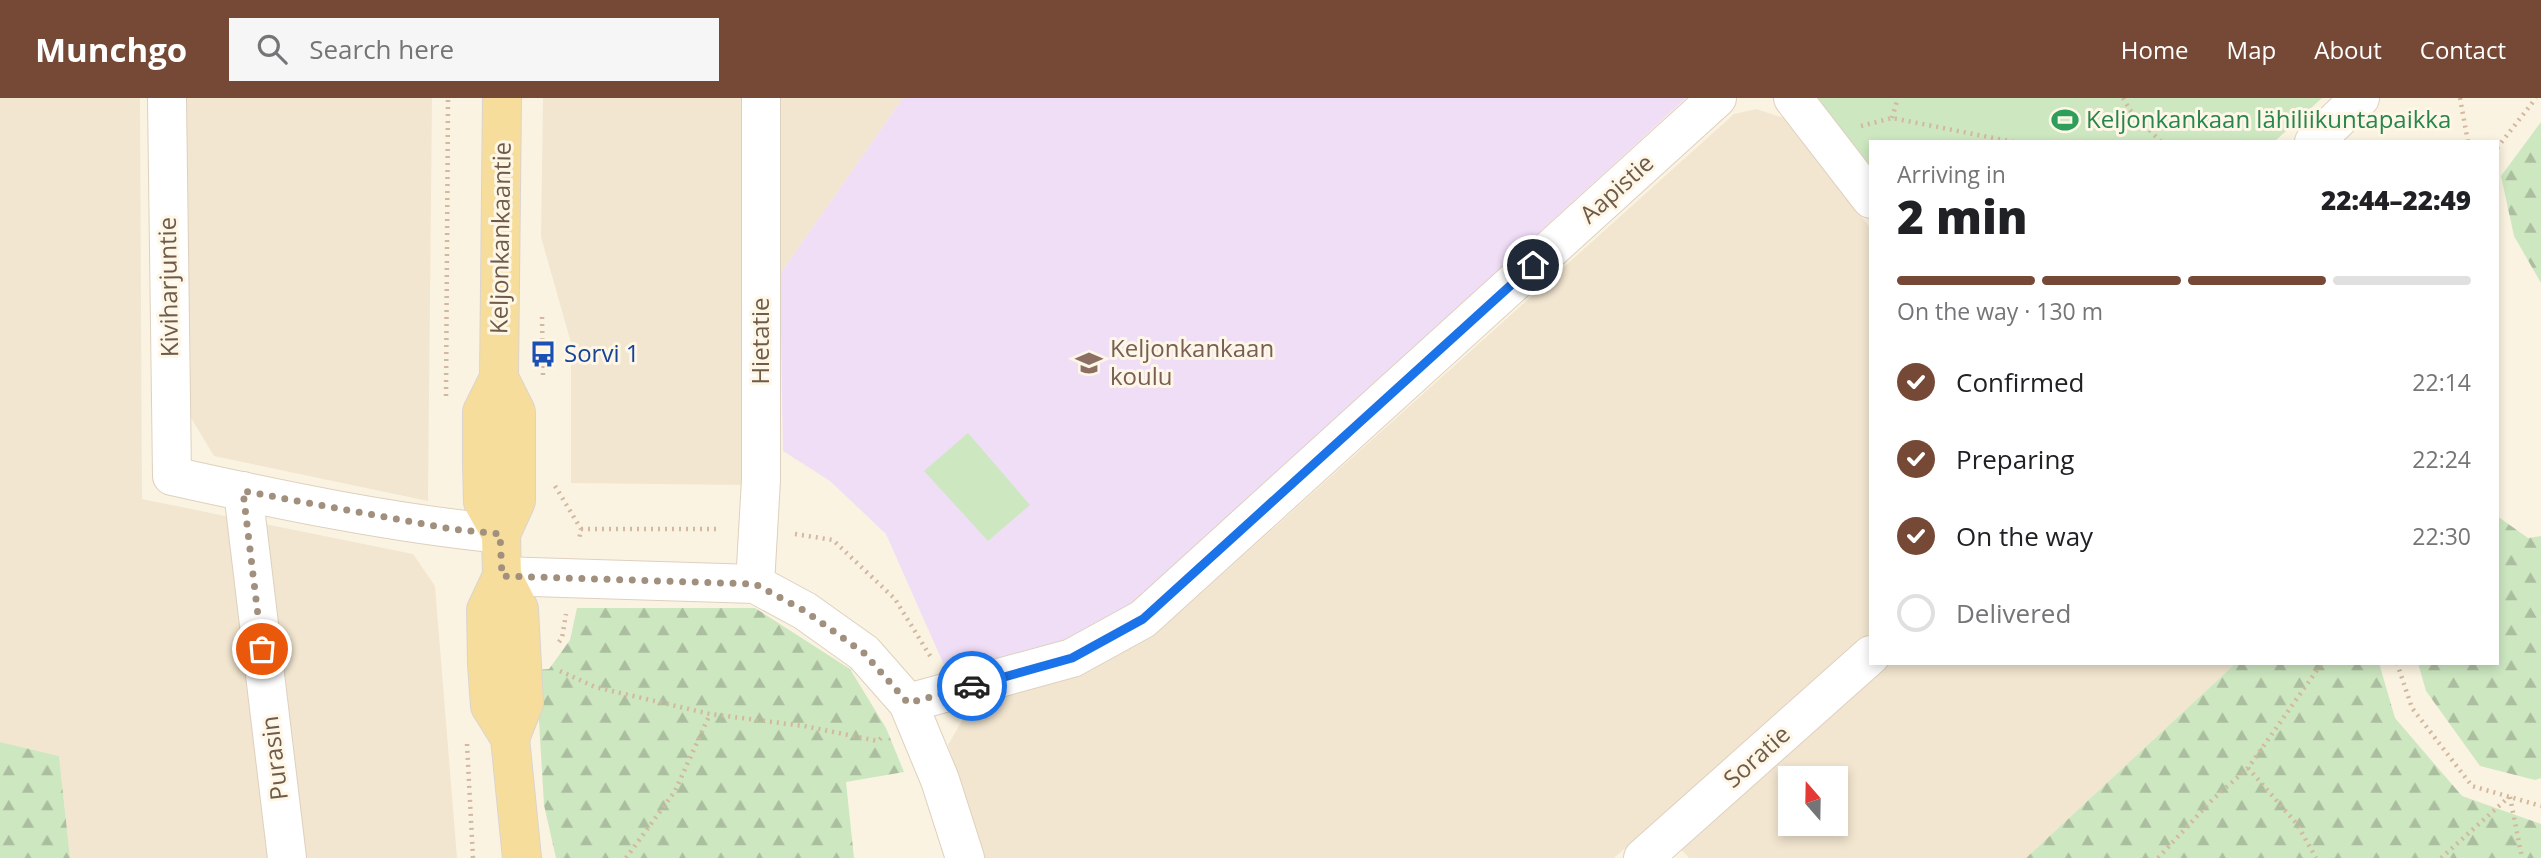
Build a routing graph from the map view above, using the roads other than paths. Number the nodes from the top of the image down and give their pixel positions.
1 (167, 98) edge
2 (502, 98) edge
3 (761, 98) edge
4 (1717, 98) edge
5 (1793, 98) edge
6 (2360, 98) edge
7 (2316, 140) edge
8 (1869, 196) edge
9 (243, 491) junction
10 (500, 534) junction
11 (502, 576) junction
12 (755, 584) junction
13 (1869, 657) edge
14 (908, 703) junction
15 (288, 858) edge
16 (522, 858) edge
17 (965, 858) edge
18 (1643, 858) edge

1 - 9 street, Kiviharjuntie
2 - 10 main road, Keljonkankaantie
3 - 12 street, Hietatie
4 - 14 street, Aapistie
5 - 8 street
6 - 7 street
9 - 10 street
9 - 15 street, Purasin
10 - 11 main road, Keljonkankaantie
11 - 12 street
11 - 16 main road, Keljonkankaantie
12 - 14 street
13 - 18 street, Soratie
14 - 17 street

